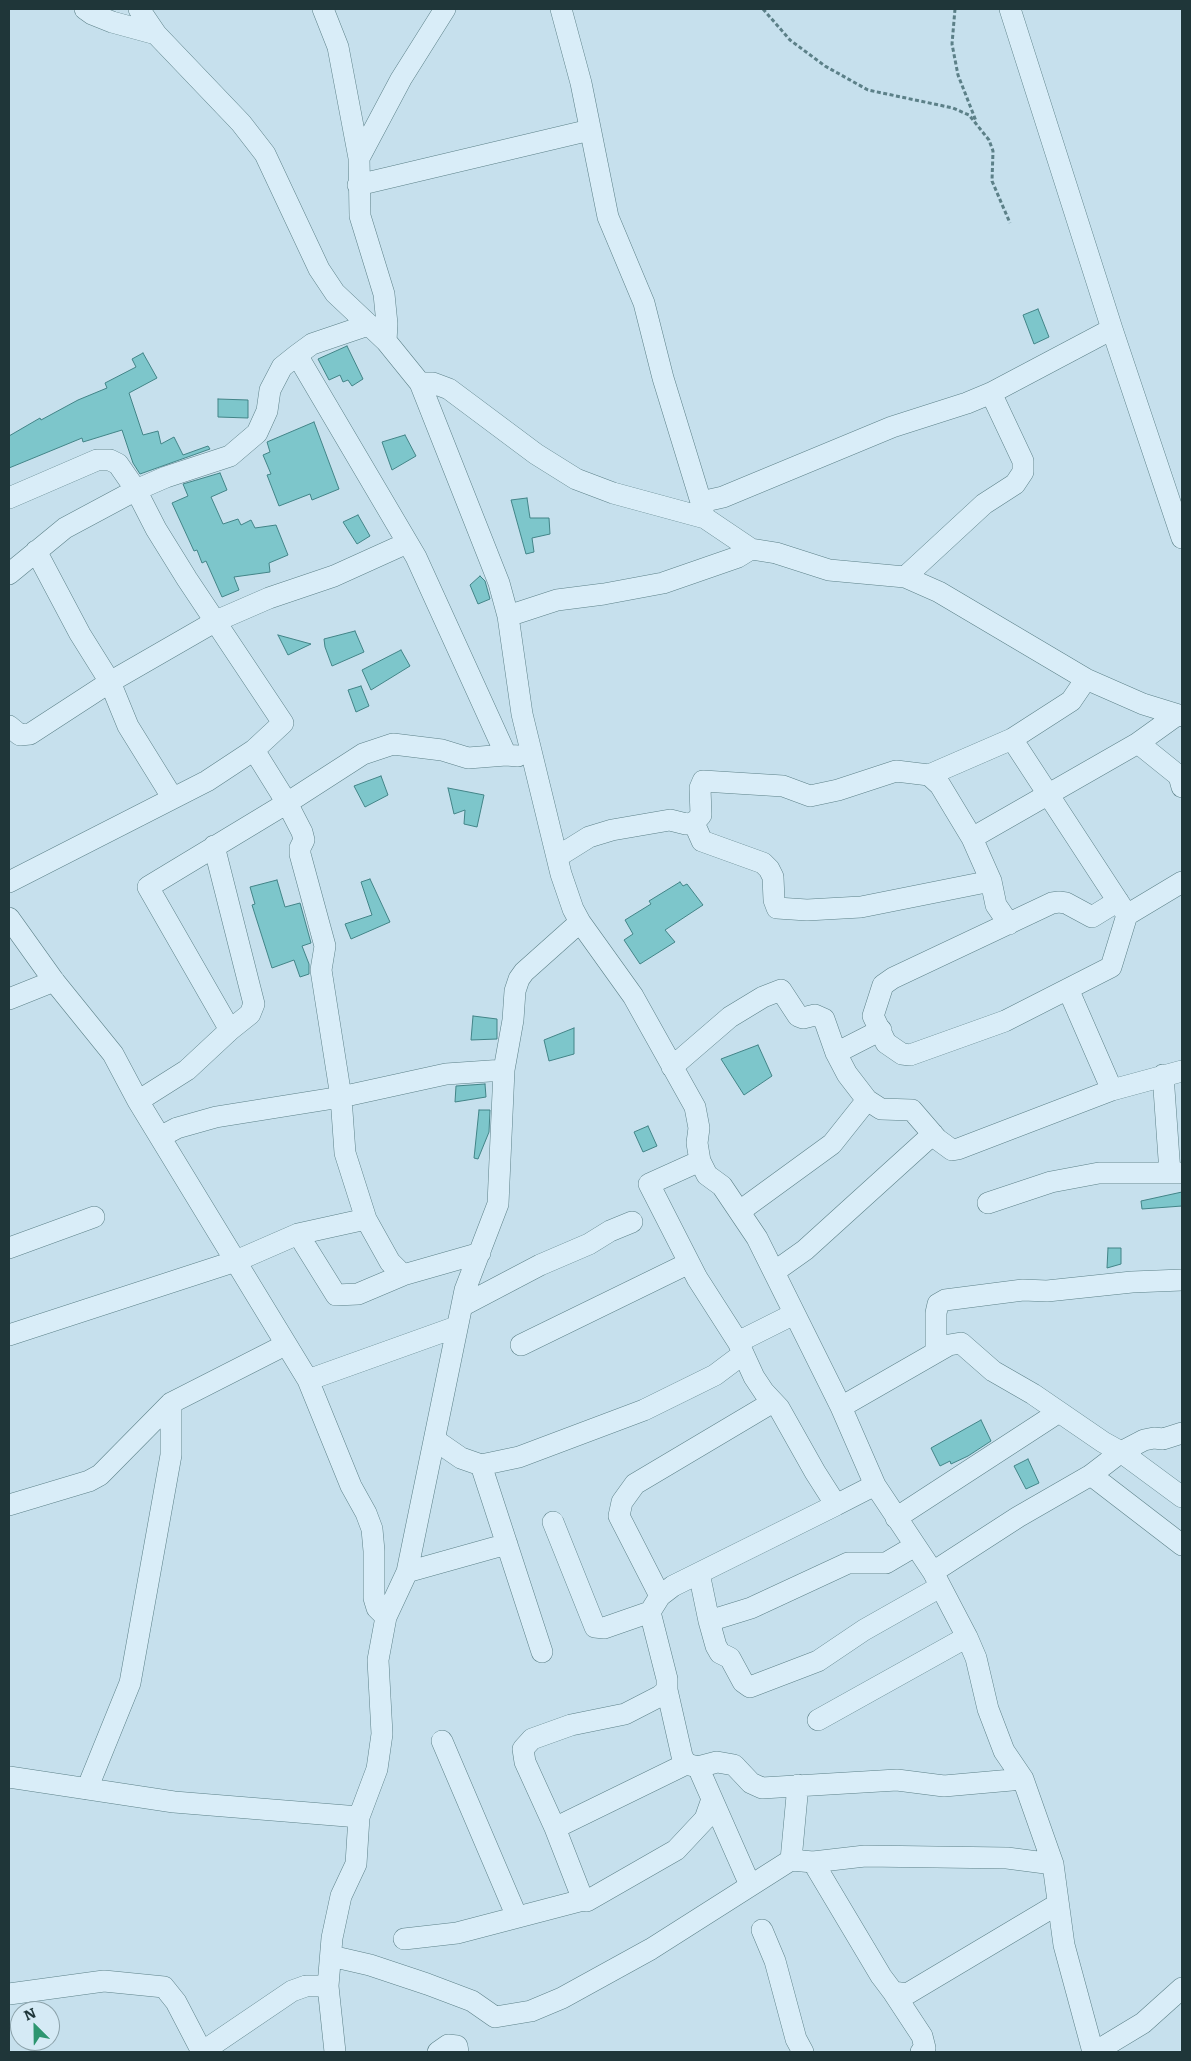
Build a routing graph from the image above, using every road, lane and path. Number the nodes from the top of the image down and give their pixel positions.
1 (85, 9) edge
2 (139, 9) edge
3 (323, 9) edge
4 (445, 9) edge
5 (561, 9) edge
6 (763, 9) edge
7 (955, 9) edge
8 (1010, 9) edge
9 (156, 34) junction
10 (977, 124) junction
11 (590, 130) junction
12 (359, 158) junction
13 (358, 185) junction
14 (1010, 223) dead end
15 (368, 324) junction
16 (1112, 329) junction
17 (386, 341) junction
18 (297, 355) junction
19 (420, 383) junction
20 (991, 394) junction
21 (136, 490) junction
22 (9, 498) edge
23 (703, 510) junction
24 (1182, 538) edge
25 (407, 543) junction
26 (752, 550) junction
27 (36, 551) junction
28 (9, 574) edge
29 (905, 577) junction
30 (508, 616) junction
31 (216, 621) junction
32 (1086, 679) junction
33 (110, 682) junction
34 (1180, 715) edge
35 (9, 726) edge
36 (1012, 739) junction
37 (1138, 743) junction
38 (254, 750) junction
39 (506, 755) junction
40 (534, 756) junction
41 (928, 775) junction
42 (1182, 786) edge
43 (1048, 792) junction
44 (172, 797) junction
45 (287, 803) junction
46 (694, 823) junction
47 (972, 838) junction
48 (214, 846) junction
49 (557, 857) junction
50 (991, 881) junction
51 (9, 882) edge
52 (1182, 882) edge
53 (1122, 908) junction
54 (9, 918) edge
55 (580, 922) junction
56 (1009, 924) junction
57 (54, 981) junction
58 (1068, 989) junction
59 (9, 999) edge
60 (230, 1030) junction
61 (881, 1030) junction
62 (836, 1053) junction
63 (672, 1067) junction
64 (504, 1070) junction
65 (1173, 1073) edge
66 (1112, 1090) junction
67 (341, 1096) junction
68 (867, 1100) junction
69 (138, 1101) junction
70 (933, 1134) junction
71 (160, 1137) junction
72 (700, 1161) junction
73 (1176, 1172) edge
74 (988, 1203) dead end
75 (740, 1211) junction
76 (94, 1217) dead end
77 (366, 1218) junction
78 (632, 1222) dead end
79 (298, 1234) junction
80 (9, 1248) edge
81 (480, 1253) junction
82 (236, 1261) junction
83 (689, 1262) junction
84 (774, 1272) junction
85 (403, 1275) junction
86 (1182, 1280) edge
87 (462, 1306) junction
88 (794, 1314) junction
89 (456, 1327) junction
90 (9, 1335) edge
91 (285, 1345) junction
92 (521, 1345) dead end
93 (741, 1348) junction
94 (936, 1352) junction
95 (308, 1380) junction
96 (773, 1402) junction
97 (171, 1403) junction
98 (841, 1407) junction
99 (1059, 1412) junction
100 (1182, 1433) edge
101 (435, 1440) junction
102 (1121, 1452) junction
103 (481, 1465) junction
104 (1090, 1476) junction
105 (875, 1485) junction
106 (1182, 1497) edge
107 (9, 1504) edge
108 (836, 1505) junction
109 (896, 1518) junction
110 (553, 1522) dead end
111 (507, 1544) junction
112 (1182, 1544) edge
113 (915, 1546) junction
114 (407, 1572) junction
115 (700, 1573) junction
116 (936, 1580) junction
117 (655, 1604) junction
118 (386, 1617) junction
119 (709, 1621) junction
120 (967, 1637) junction
121 (542, 1652) dead end
122 (667, 1690) junction
123 (818, 1720) dead end
124 (442, 1741) dead end
125 (692, 1766) junction
126 (9, 1776) edge
127 (1023, 1779) junction
128 (798, 1785) junction
129 (87, 1789) junction
130 (711, 1802) junction
131 (359, 1817) junction
132 (556, 1828) junction
133 (792, 1860) junction
134 (813, 1862) junction
135 (1053, 1864) junction
136 (750, 1885) junction
137 (583, 1900) junction
138 (1058, 1904) junction
139 (517, 1917) junction
140 (762, 1930) dead end
141 (404, 1939) dead end
142 (331, 1956) junction
143 (328, 1986) junction
144 (1182, 1988) edge
145 (893, 1992) junction
146 (9, 1994) edge
147 (202, 2052) edge
148 (335, 2052) edge
149 (438, 2052) edge
150 (458, 2052) edge
151 (803, 2052) edge
152 (921, 2052) edge
153 (1094, 2052) edge

1 - 9 street
2 - 9 street
3 - 12 street
4 - 12 street
5 - 11 street
6 - 10 path
7 - 10 path
8 - 16 street
9 - 15 street
10 - 14 path
11 - 13 street
11 - 23 street
12 - 13 street
13 - 17 street
15 - 17 street
15 - 18 street
16 - 20 street
16 - 24 street
17 - 19 street
18 - 21 street
18 - 25 street
19 - 23 street
19 - 30 street
20 - 23 street
20 - 29 street
21 - 22 street
21 - 27 street
21 - 31 street
23 - 26 street
25 - 31 street
25 - 39 street
26 - 29 street
26 - 30 street
27 - 28 street
27 - 33 street
29 - 32 street
30 - 40 street
31 - 33 street
31 - 38 street
32 - 34 street
32 - 36 street
33 - 35 street
33 - 44 street
34 - 37 street
36 - 41 street
36 - 43 street
37 - 42 street
37 - 43 street
38 - 44 street
38 - 45 street
39 - 40 street
39 - 45 street
40 - 49 street
41 - 46 street
41 - 47 street
43 - 47 street
43 - 53 street
44 - 51 street
45 - 48 street
45 - 67 street
46 - 49 street
46 - 50 street
47 - 50 street
48 - 60 street
48 - 60 street
49 - 55 street
50 - 56 street
52 - 53 street
53 - 56 street
53 - 58 street
54 - 57 street
55 - 63 street
55 - 64 street
56 - 61 street
57 - 59 street
57 - 69 street
58 - 61 street
58 - 66 street
60 - 69 street
61 - 62 street
62 - 63 street
62 - 68 street
63 - 72 street
64 - 67 street
64 - 81 street
65 - 66 street
65 - 73 street
66 - 70 street
67 - 71 street
67 - 77 street
68 - 70 street
68 - 75 street
69 - 71 street
70 - 84 street
71 - 82 street
72 - 75 street
72 - 83 street
73 - 74 street
75 - 84 street
76 - 80 street
77 - 79 street
77 - 85 street
78 - 87 street
79 - 82 street
79 - 85 street
81 - 85 street
81 - 87 street
82 - 90 street
82 - 91 street
83 - 92 street
83 - 93 street
84 - 88 street
86 - 94 street
87 - 89 street
88 - 93 street
88 - 98 street
89 - 95 street
89 - 101 street
91 - 95 street
91 - 97 street
93 - 96 street
93 - 103 street
94 - 98 street
94 - 99 street
95 - 118 street
96 - 108 street
96 - 117 street
97 - 107 street
97 - 129 street
98 - 105 street
99 - 102 street
99 - 109 street
100 - 102 street
101 - 103 street
101 - 114 street
102 - 104 street
102 - 106 street
103 - 111 street
104 - 112 street
104 - 116 street
105 - 108 street
105 - 109 street
108 - 115 street
109 - 113 street
110 - 117 street
111 - 114 street
111 - 121 street
113 - 116 street
113 - 119 street
114 - 118 street
115 - 117 street
115 - 119 street
116 - 119 street
116 - 120 street
117 - 122 street
118 - 131 street
120 - 123 street
120 - 127 street
122 - 125 street
122 - 132 street
124 - 139 street
125 - 128 street
125 - 130 street
125 - 132 street
126 - 129 street
127 - 128 street
127 - 135 street
128 - 133 street
129 - 131 street
130 - 136 street
130 - 137 street
131 - 142 street
132 - 137 street
133 - 134 street
133 - 136 street
134 - 135 street
134 - 145 street
135 - 138 street
136 - 142 street
137 - 139 street
138 - 145 street
138 - 153 street
139 - 141 street
140 - 151 street
142 - 143 street
143 - 147 street
143 - 148 street
144 - 153 street
145 - 152 street
146 - 147 street
149 - 150 street

